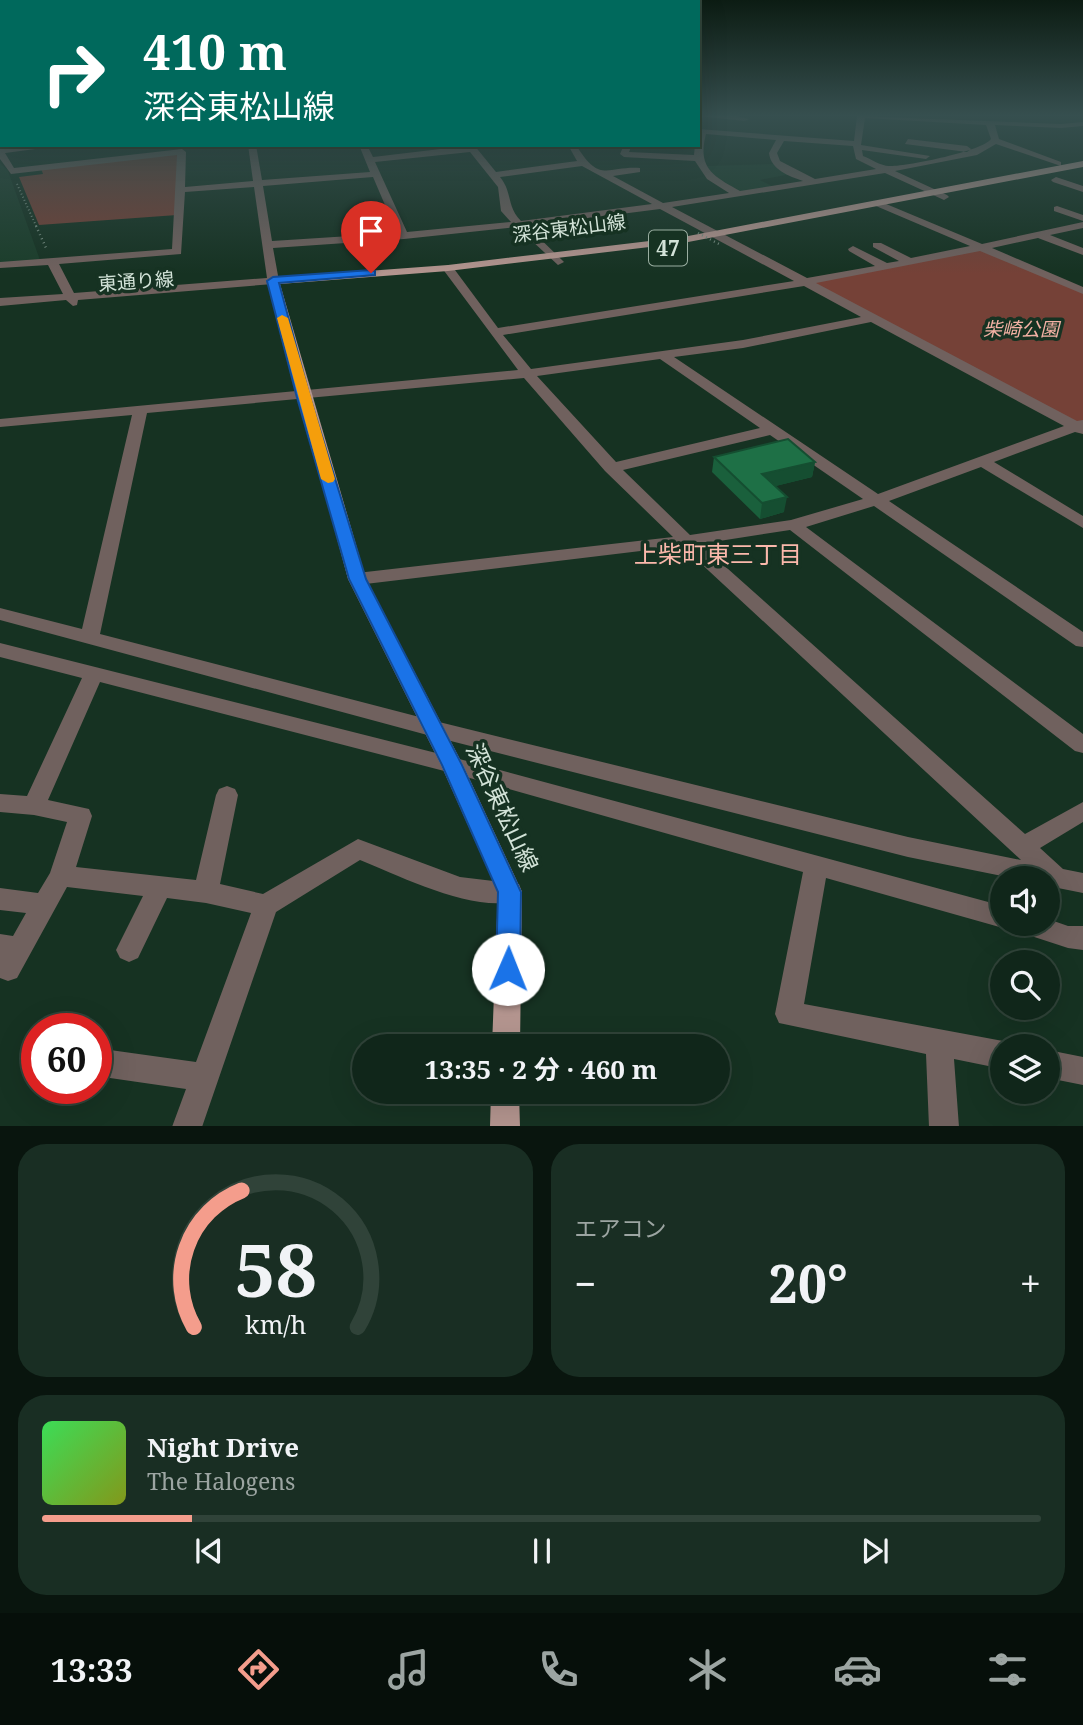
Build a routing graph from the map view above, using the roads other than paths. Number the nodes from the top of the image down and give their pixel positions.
1 (10, 169) edge
2 (33, 169) edge
3 (181, 169) edge
4 (256, 169) edge
5 (372, 169) edge
6 (489, 169) edge
7 (542, 169) edge
8 (593, 169) edge
9 (703, 169) edge
10 (785, 169) edge
11 (878, 169) edge
12 (889, 169) edge
13 (1045, 169) edge
14 (1068, 169) edge
15 (637, 170) dead end
16 (881, 170) junction
17 (1053, 173) junction
18 (374, 174) junction
19 (495, 175) junction
20 (604, 175) junction
21 (1083, 175) edge
22 (813, 182) junction
23 (258, 183) junction
24 (1083, 189) edge
25 (180, 190) junction
26 (738, 195) junction
27 (939, 195) junction
28 (883, 206) junction
29 (664, 207) junction
30 (1057, 209) dead end
31 (1083, 218) edge
32 (1083, 225) edge
33 (519, 226) junction
34 (1038, 235) junction
35 (404, 236) junction
36 (717, 239) junction
37 (267, 245) junction
38 (877, 245) dead end
39 (980, 248) junction
40 (853, 249) dead end
41 (1083, 253) edge
42 (555, 259) junction
43 (52, 261) junction
44 (910, 262) junction
45 (0, 265) edge
46 (885, 267) junction
47 (450, 270) junction
48 (806, 284) junction
49 (274, 285) junction
50 (1083, 291) edge
51 (72, 300) junction
52 (0, 302) edge
53 (0, 308) edge
54 (872, 318) junction
55 (496, 332) junction
56 (661, 354) junction
57 (529, 373) junction
58 (303, 394) junction
59 (140, 411) junction
60 (0, 423) edge
61 (1081, 427) edge
62 (772, 429) junction
63 (982, 461) junction
64 (610, 468) junction
65 (877, 500) junction
66 (1083, 523) edge
67 (793, 525) junction
68 (684, 541) junction
69 (358, 579) junction
70 (0, 614) edge
71 (89, 639) junction
72 (1083, 641) edge
73 (0, 650) edge
74 (94, 674) junction
75 (432, 728) junction
76 (1083, 746) edge
77 (452, 765) junction
78 (227, 795) dead end
79 (0, 803) edge
80 (34, 806) junction
81 (1083, 811) edge
82 (1023, 847) junction
83 (816, 866) junction
84 (997, 866) edge
85 (1044, 866) edge
86 (61, 876) junction
87 (1060, 879) edge
88 (1083, 883) edge
89 (160, 887) junction
90 (206, 892) junction
91 (509, 892) junction
92 (0, 899) edge
93 (44, 905) junction
94 (266, 905) junction
95 (990, 913) edge
96 (1060, 934) edge
97 (1083, 938) edge
98 (130, 950) dead end
99 (9, 954) edge
100 (506, 1034) edge
101 (939, 1043) junction
102 (990, 1053) edge
103 (112, 1064) edge
104 (1060, 1066) edge
105 (1083, 1071) edge
106 (203, 1077) junction
107 (505, 1104) edge
108 (187, 1126) edge
109 (505, 1126) edge
110 (944, 1126) edge

1 - 2 street
3 - 25 street
4 - 23 street
5 - 18 street
6 - 19 street
7 - 19 street
8 - 20 street
9 - 26 street
10 - 22 street
11 - 16 street
12 - 16 street
13 - 17 street
14 - 17 main road, 深谷東松山線 / 47
15 - 20 street
16 - 22 street
16 - 27 street
17 - 21 main road
17 - 24 street
17 - 27 main road, 深谷東松山線 / 47
17 - 27 main road, 深谷東松山線 / 47
18 - 23 street
18 - 35 street
19 - 33 street
20 - 29 street
22 - 26 street
23 - 25 street
23 - 37 street
25 - 43 street
26 - 29 street
27 - 28 main road, 深谷東松山線 / 47
28 - 36 main road, 深谷東松山線 / 47
28 - 39 street
29 - 33 street
29 - 36 street
30 - 31 street
32 - 34 street
33 - 35 street
33 - 42 street
34 - 39 street
34 - 41 street
35 - 37 street
36 - 42 main road, 深谷東松山線 / 47
36 - 48 street
37 - 49 street
38 - 44 street
39 - 44 street
39 - 50 street
40 - 46 street
42 - 47 main road, 深谷東松山線 / 47
43 - 45 street
43 - 51 street
44 - 46 street
46 - 48 street
47 - 49 main road, 深谷東松山線 / 47
47 - 55 street
48 - 54 street
48 - 55 street
49 - 51 street, 東通り線
49 - 58 main road, 深谷東松山線
51 - 52 street, 東通り線
51 - 53 street, 東通り線
54 - 56 street
54 - 61 street
55 - 57 street
56 - 57 street
56 - 62 street
57 - 58 street
57 - 64 street
58 - 59 street
58 - 69 main road, 深谷東松山線
59 - 60 street
59 - 71 street
61 - 63 street
62 - 64 street
62 - 65 street
63 - 65 street
63 - 66 street
64 - 68 street
65 - 67 street
65 - 72 street
67 - 68 street
67 - 76 street
68 - 69 street
68 - 82 street
69 - 75 main road, 深谷東松山線
70 - 71 street
71 - 75 street
73 - 74 street
74 - 77 street
74 - 80 street
75 - 77 main road, 深谷東松山線
75 - 84 street
77 - 83 street
77 - 91 main road, 深谷東松山線
78 - 90 street
79 - 80 street
80 - 86 street
81 - 82 street
82 - 85 street
83 - 95 street
83 - 101 street
86 - 89 street
86 - 93 street
87 - 88 street
89 - 90 street
89 - 98 street
90 - 94 street
91 - 94 street
91 - 100 main road, 深谷東松山線
92 - 93 street
93 - 99 street
94 - 106 street
96 - 97 street
101 - 102 street
101 - 110 street
103 - 106 street
104 - 105 street
106 - 108 street
107 - 109 main road

